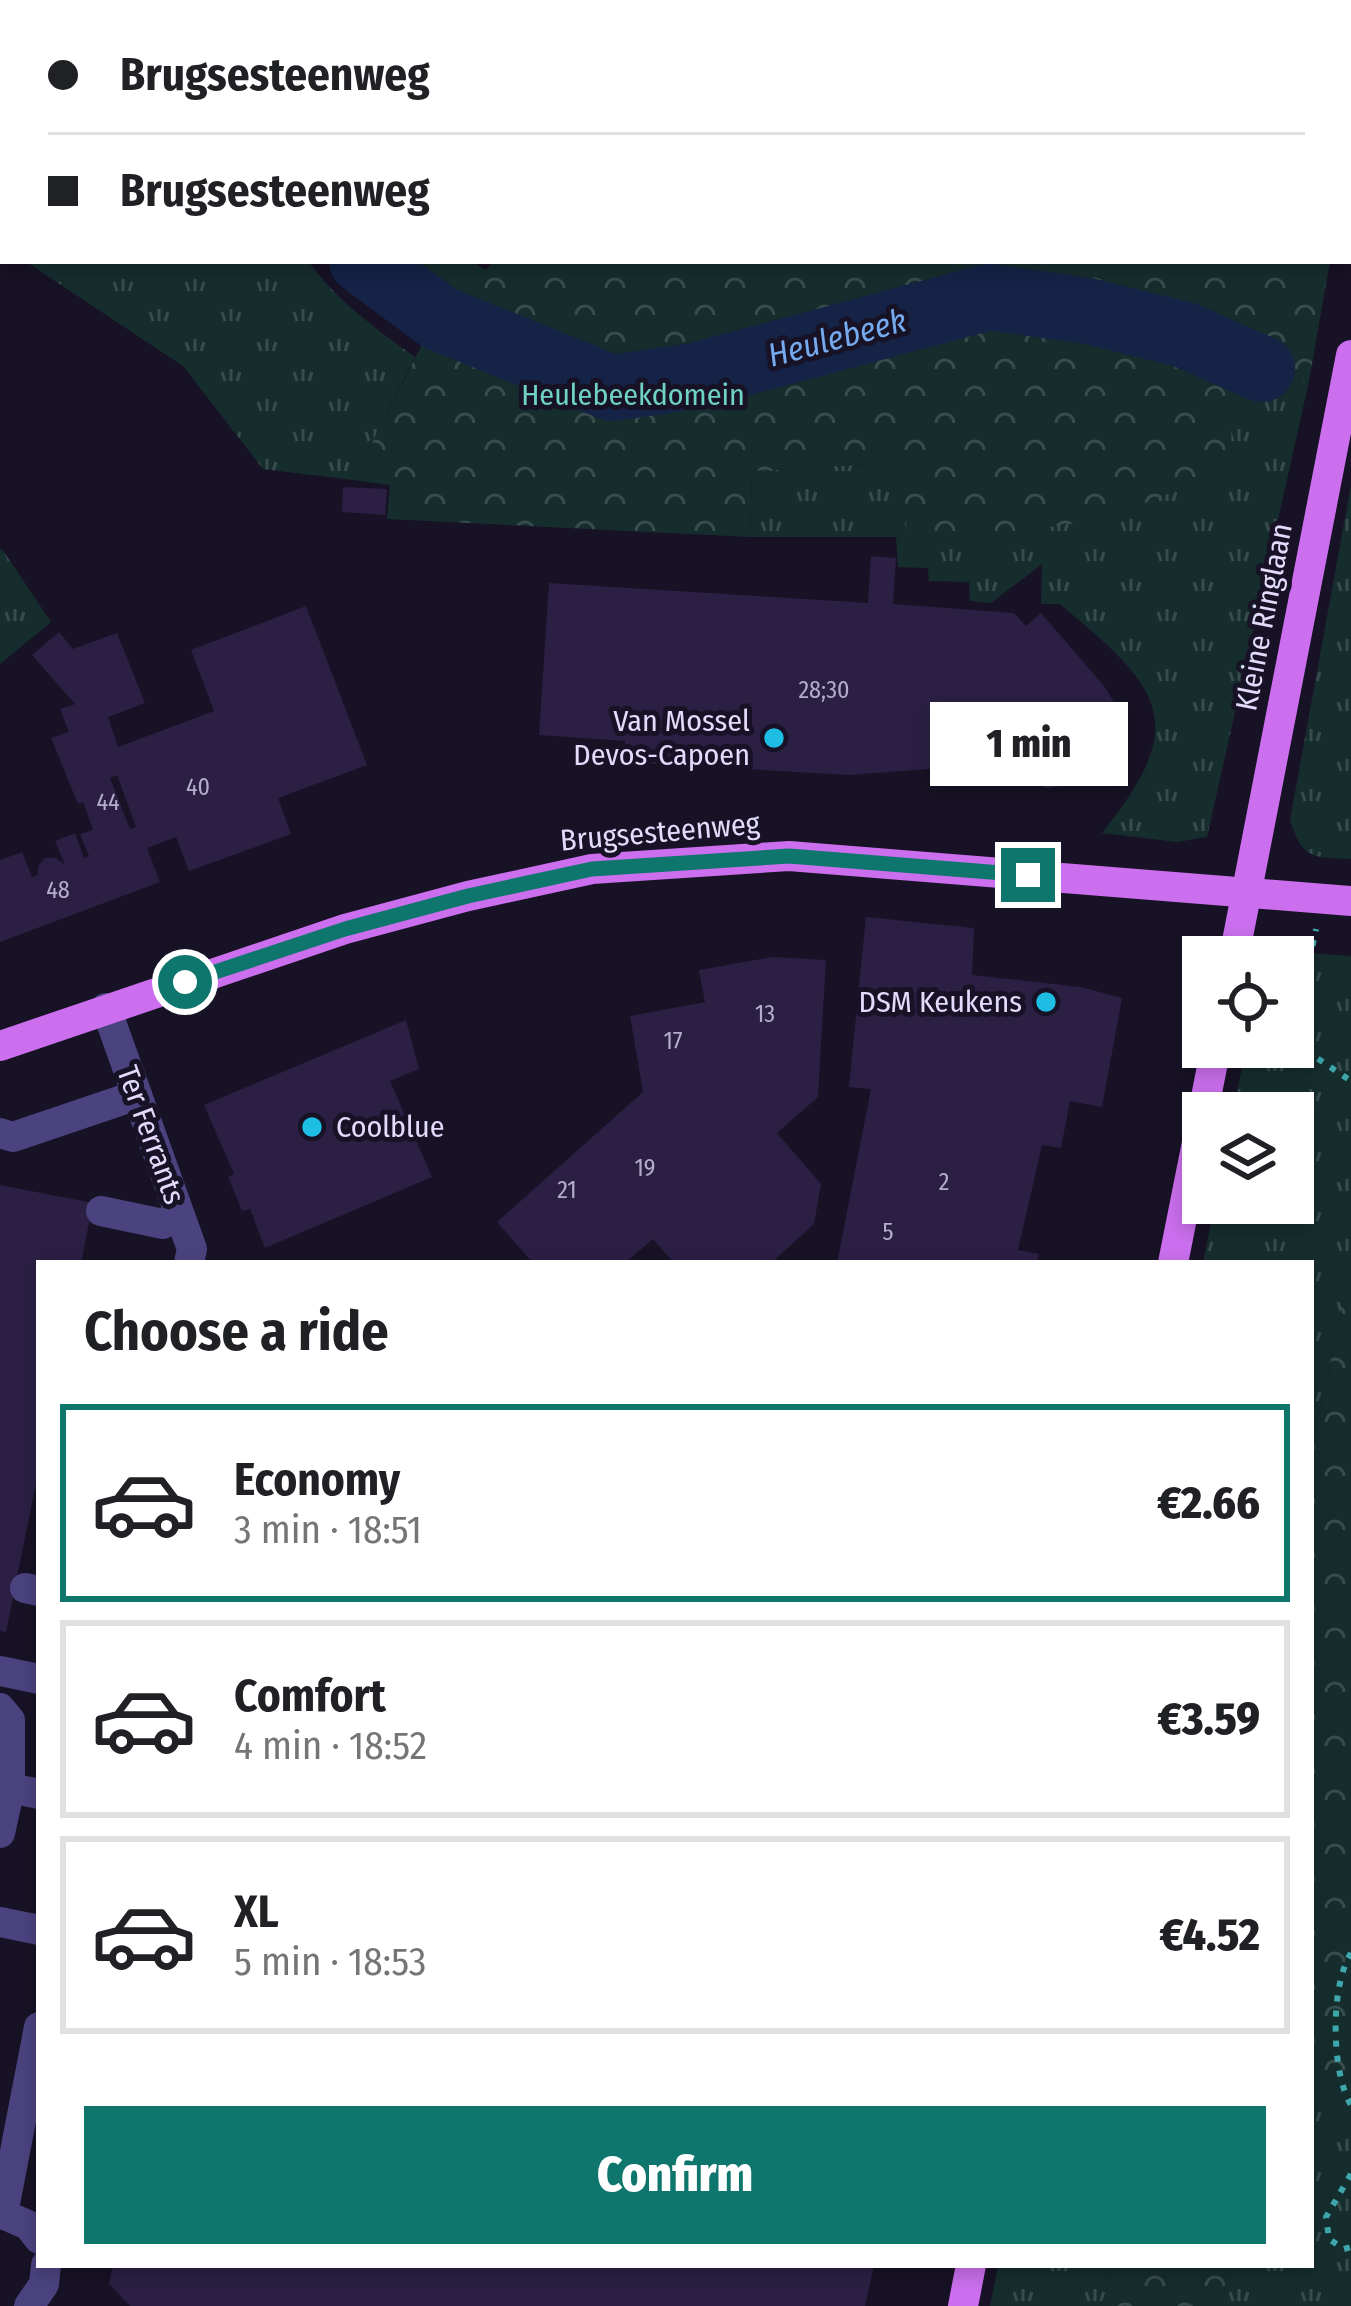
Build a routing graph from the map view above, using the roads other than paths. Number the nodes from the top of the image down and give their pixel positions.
1 (1351, 356) edge
2 (1247, 892) junction
3 (1336, 899) edge
4 (1238, 936) edge
5 (106, 1008) junction
6 (0, 1046) edge
7 (1212, 1068) edge
8 (137, 1095) junction
9 (0, 1133) edge
10 (101, 1211) dead end
11 (179, 1215) junction
12 (190, 1260) edge
13 (1174, 1260) edge
14 (0, 1671) edge
15 (36, 1678) edge
16 (0, 1708) edge
17 (24, 1791) edge
18 (0, 1833) edge
19 (0, 1922) edge
20 (36, 1929) edge
21 (36, 2042) edge
22 (1, 2214) edge
23 (36, 2236) edge
24 (970, 2268) edge
25 (963, 2306) edge

1 - 2 main road, Kleine Ringlaan
2 - 3 main road, Brugsesteenweg
2 - 4 main road, Kleine Ringlaan
2 - 5 main road, Brugsesteenweg
5 - 6 main road, Brugsesteenweg
5 - 8 street, Ter Ferrants
7 - 13 main road
8 - 9 street
8 - 11 street, Ter Ferrants
10 - 11 street
11 - 12 street, Ter Ferrants
14 - 15 street
16 - 17 street
17 - 18 street
19 - 20 street
21 - 22 street
22 - 23 street
24 - 25 main road

